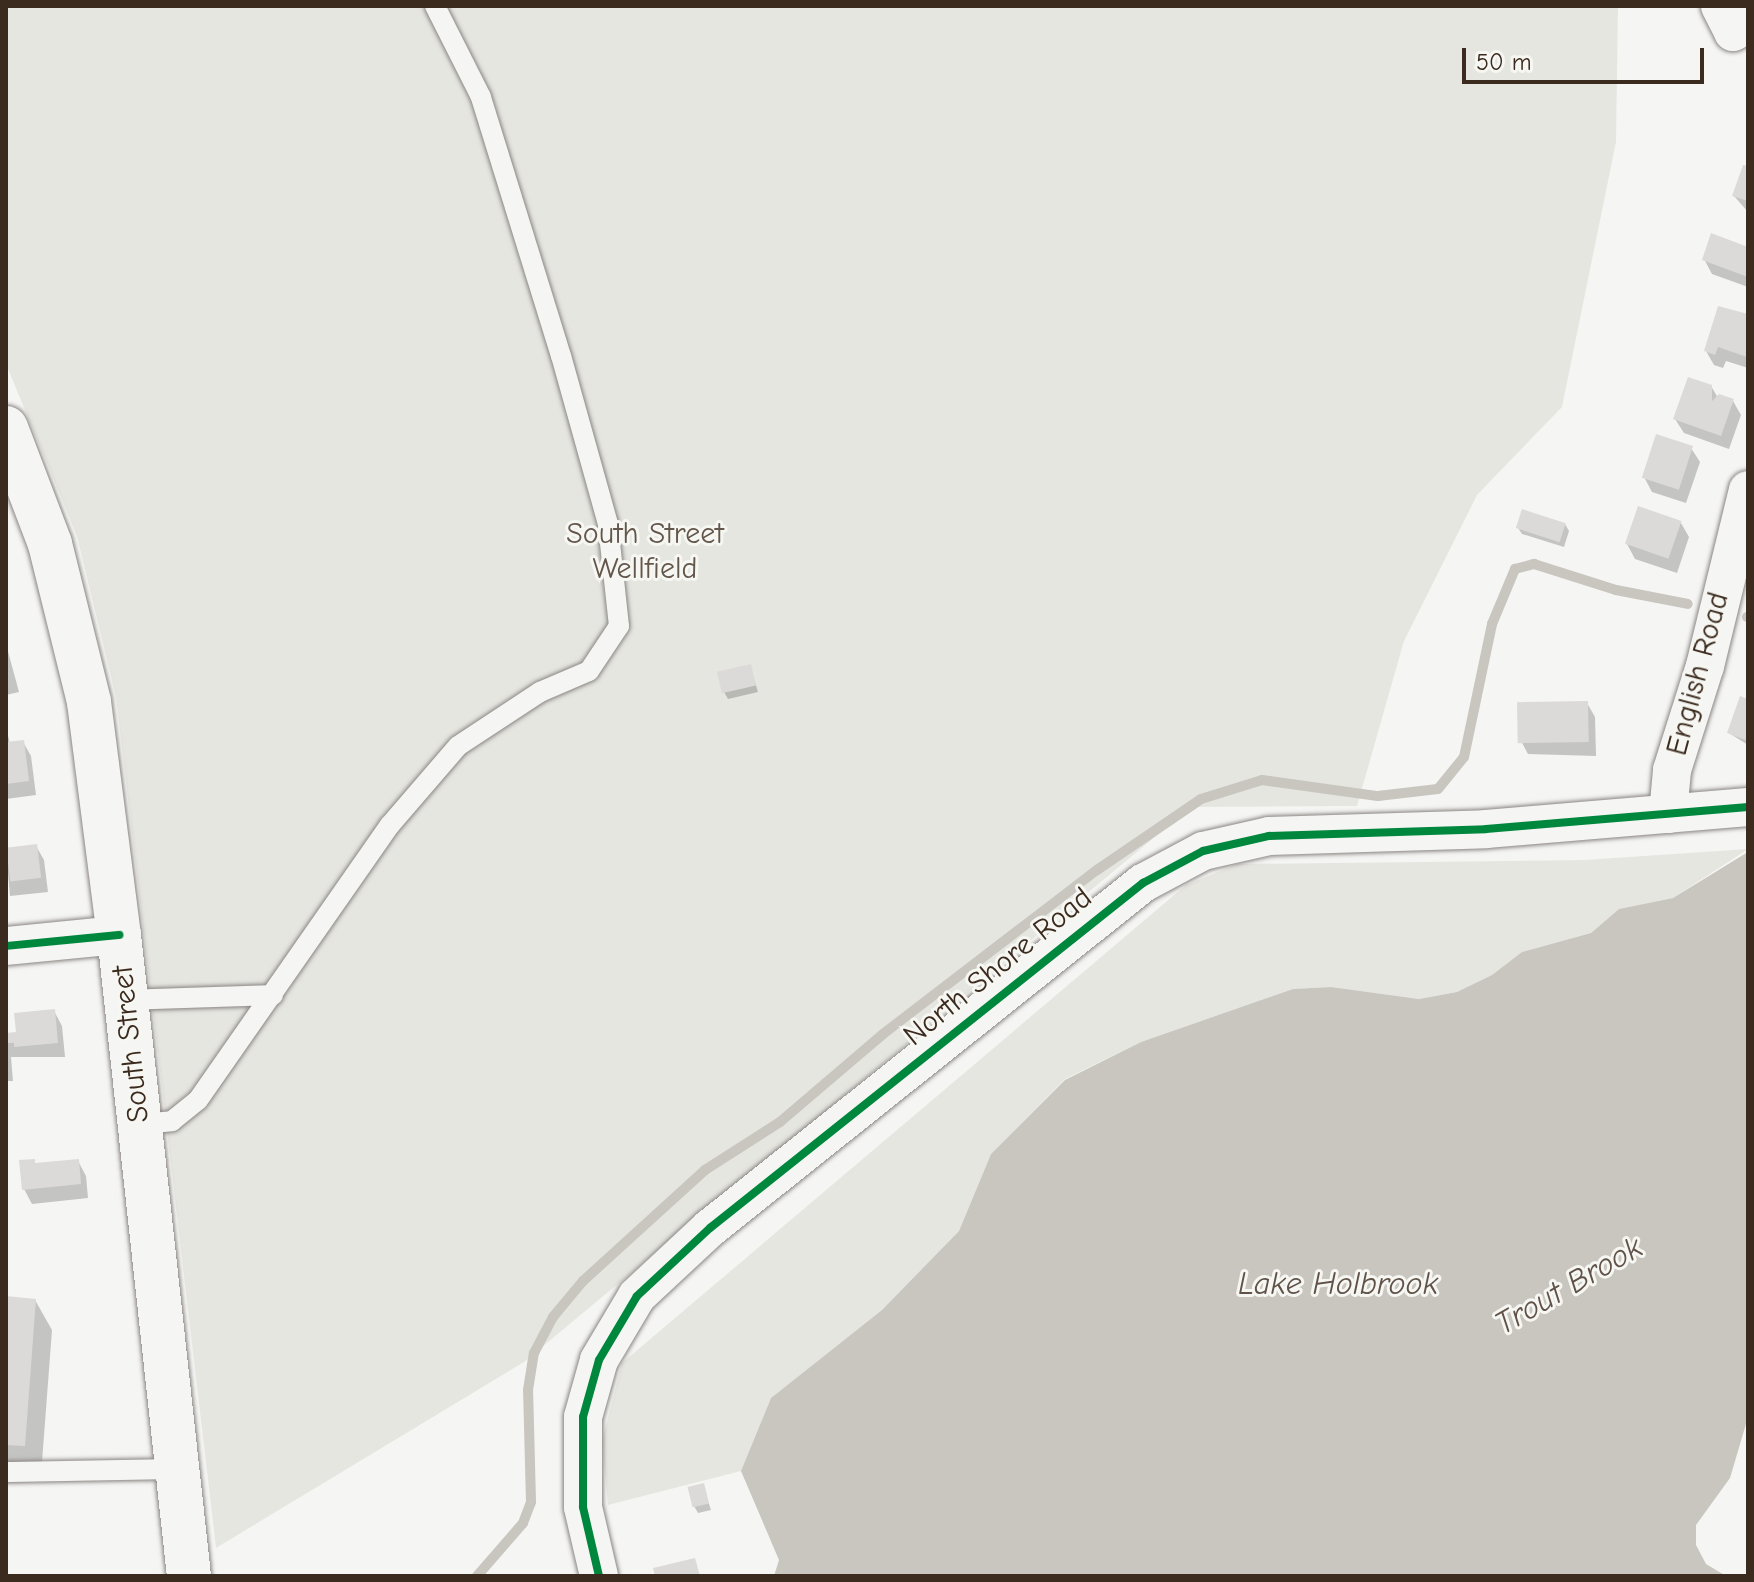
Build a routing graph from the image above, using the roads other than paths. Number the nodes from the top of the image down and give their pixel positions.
1 (435, 6) edge
2 (1720, 6) edge
3 (1748, 24) edge
4 (6, 428) edge
5 (1748, 490) edge
6 (1748, 807) edge
7 (1668, 814) junction
8 (119, 935) junction
9 (6, 946) edge
10 (273, 995) junction
11 (126, 1000) junction
12 (140, 1124) junction
13 (179, 1469) junction
14 (6, 1472) edge
15 (189, 1576) edge
16 (599, 1576) edge

1 - 10 lane
2 - 3 street
4 - 8 main road, South Street
5 - 7 street, English Road
6 - 7 street, North Shore Road
7 - 16 street, North Shore Road
8 - 9 street
8 - 11 main road, South Street
10 - 11 lane
10 - 12 lane
11 - 12 main road, South Street
12 - 13 main road, South Street
13 - 14 lane
13 - 15 main road, South Street

